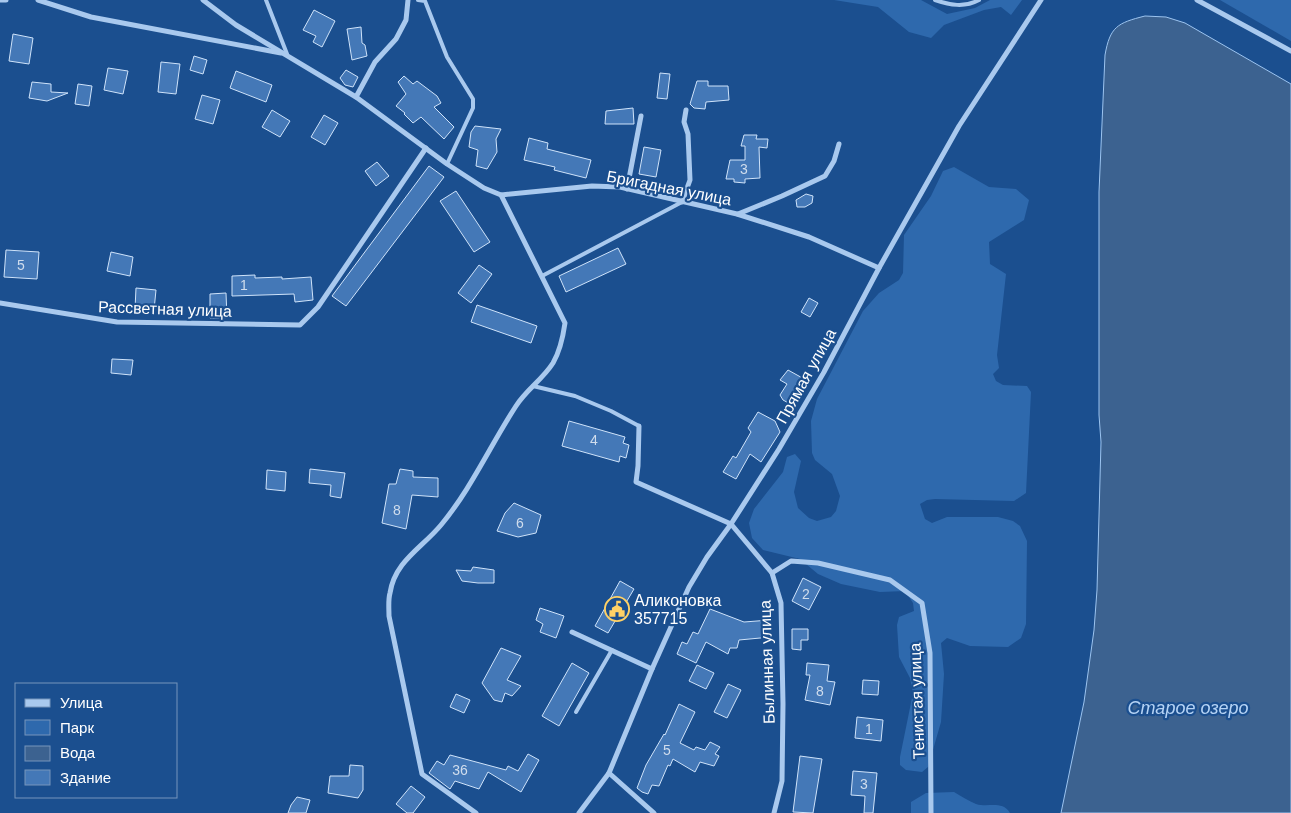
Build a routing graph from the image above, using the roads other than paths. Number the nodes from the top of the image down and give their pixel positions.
1 (0, 0) edge
2 (6, 0) edge
3 (38, 0) edge
4 (203, 0) edge
5 (266, 0) edge
6 (408, 0) edge
7 (418, 0) edge
8 (935, 0) edge
9 (979, 0) edge
10 (1041, 0) edge
11 (1197, 0) edge
12 (1291, 52) edge
13 (287, 54) junction
14 (356, 97) junction
15 (686, 110) dead end
16 (641, 116) dead end
17 (839, 144) dead end
18 (426, 148) junction
19 (447, 164) junction
20 (627, 189) junction
21 (501, 195) junction
22 (682, 202) junction
23 (737, 214) junction
24 (878, 268) junction
25 (542, 276) junction
26 (0, 303) edge
27 (533, 386) junction
28 (639, 426) joint
29 (731, 524) junction
30 (772, 573) junction
31 (572, 632) dead end
32 (612, 650) junction
33 (652, 669) junction
34 (576, 712) dead end
35 (609, 773) junction
36 (476, 813) edge
37 (580, 813) edge
38 (654, 813) edge
39 (774, 813) edge
40 (932, 813) edge

1 - 2 street
3 - 13 street
4 - 13 street
5 - 13 lane
6 - 14 street
7 - 19 lane
8 - 9 lane
10 - 24 street, Прямая улица
11 - 12 street
13 - 14 street
14 - 18 street
15 - 22 street
16 - 20 street
17 - 23 street
18 - 19 street
18 - 26 street, Рассветная улица
19 - 21 street
20 - 21 street, Бригадная улица
20 - 22 street, Бригадная улица
21 - 25 street
22 - 23 street, Бригадная улица
22 - 25 lane
23 - 24 street, Бригадная улица
24 - 29 street, Прямая улица
25 - 27 street
27 - 28 lane
27 - 36 street
28 - 29 street
29 - 30 street, Былинная улица
29 - 33 street, Прямая улица
30 - 39 street, Былинная улица
30 - 40 street, Тенистая улица
31 - 32 street
32 - 33 street
32 - 34 lane
33 - 35 street, Прямая улица
35 - 37 street, Прямая улица
35 - 38 street

